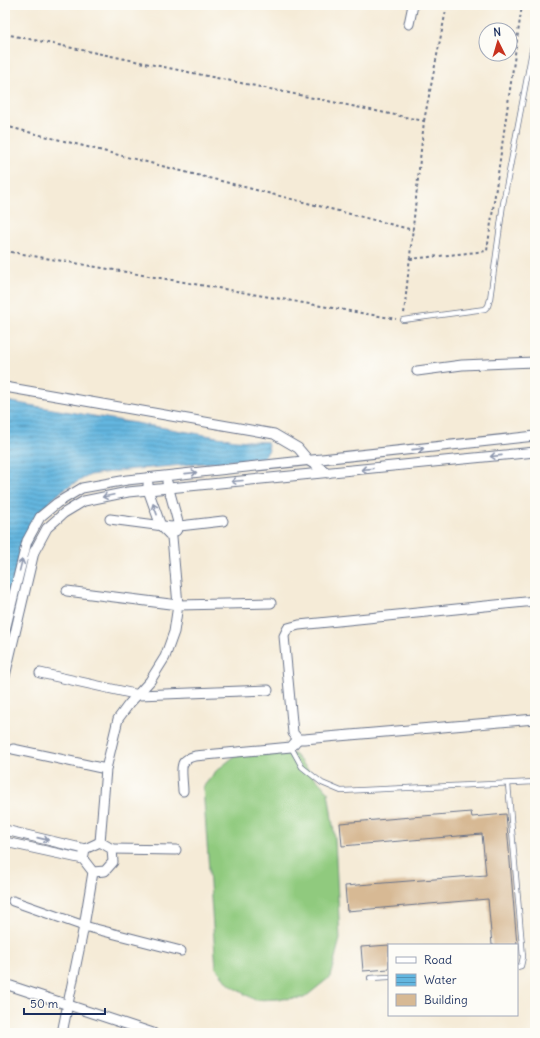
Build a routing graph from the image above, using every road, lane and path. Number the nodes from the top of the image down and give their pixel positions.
1 (413, 5) edge
2 (446, 5) edge
3 (522, 5) edge
4 (409, 24) dead end
5 (5, 34) edge
6 (535, 35) edge
7 (424, 121) junction
8 (5, 126) edge
9 (413, 230) junction
10 (5, 251) edge
11 (410, 259) junction
12 (403, 320) junction
13 (535, 362) edge
14 (417, 372) dead end
15 (5, 387) edge
16 (535, 436) edge
17 (535, 452) edge
18 (309, 461) junction
19 (328, 473) junction
20 (166, 476) junction
21 (147, 477) junction
22 (127, 480) junction
23 (167, 488) junction
24 (148, 490) junction
25 (128, 492) junction
26 (110, 519) dead end
27 (223, 521) dead end
28 (161, 526) junction
29 (179, 526) junction
30 (172, 537) junction
31 (67, 591) dead end
32 (535, 601) edge
33 (271, 603) dead end
34 (178, 605) junction
35 (5, 630) edge
36 (8, 651) edge
37 (40, 673) dead end
38 (5, 676) edge
39 (268, 690) dead end
40 (138, 695) junction
41 (535, 719) edge
42 (298, 739) junction
43 (291, 747) junction
44 (13, 749) dead end
45 (106, 769) junction
46 (535, 782) edge
47 (508, 784) junction
48 (183, 791) dead end
49 (5, 830) edge
50 (5, 842) edge
51 (100, 842) junction
52 (85, 849) junction
53 (112, 850) junction
54 (176, 850) dead end
55 (83, 859) junction
56 (93, 872) junction
57 (13, 901) dead end
58 (84, 926) junction
59 (182, 951) dead end
60 (518, 967) edge
61 (388, 977) edge
62 (370, 978) dead end
63 (5, 984) edge
64 (68, 1004) junction
65 (62, 1033) edge
66 (153, 1033) edge

1 - 4 street
2 - 7 path
3 - 11 path
5 - 7 path
6 - 12 lane
7 - 9 path
8 - 9 path
9 - 11 path
10 - 12 path
11 - 12 path
13 - 14 street
15 - 18 street
18 -> 16 street
17 -> 19 street
18 - 19 street
20 -> 18 street
19 -> 23 street
20 - 21 street
20 - 23 street
21 - 22 street
21 - 24 street
22 - 25 street
35 -> 22 street
23 - 24 street
23 - 29 street
24 - 25 street
28 -> 24 street
25 -> 36 street
26 - 28 street
27 - 29 street
28 - 29 street
28 - 30 street
29 - 30 street
30 - 34 street
31 - 34 street
32 - 42 street
33 - 34 street
34 - 40 street
36 - 38 street
37 - 40 street
39 - 40 street
40 - 45 street
41 - 42 street
42 - 43 street
43 - 47 lane
43 - 48 street
44 - 45 street
45 - 51 street
46 - 47 lane
47 - 60 lane
49 -> 52 street
50 - 55 street
51 - 52 street
51 - 53 street
52 - 55 street
53 - 54 street
53 - 56 street
55 - 56 street
56 - 58 street
57 - 58 street
58 - 59 street
58 - 64 street
61 - 62 lane
63 - 64 street
64 - 65 street
64 - 66 street

